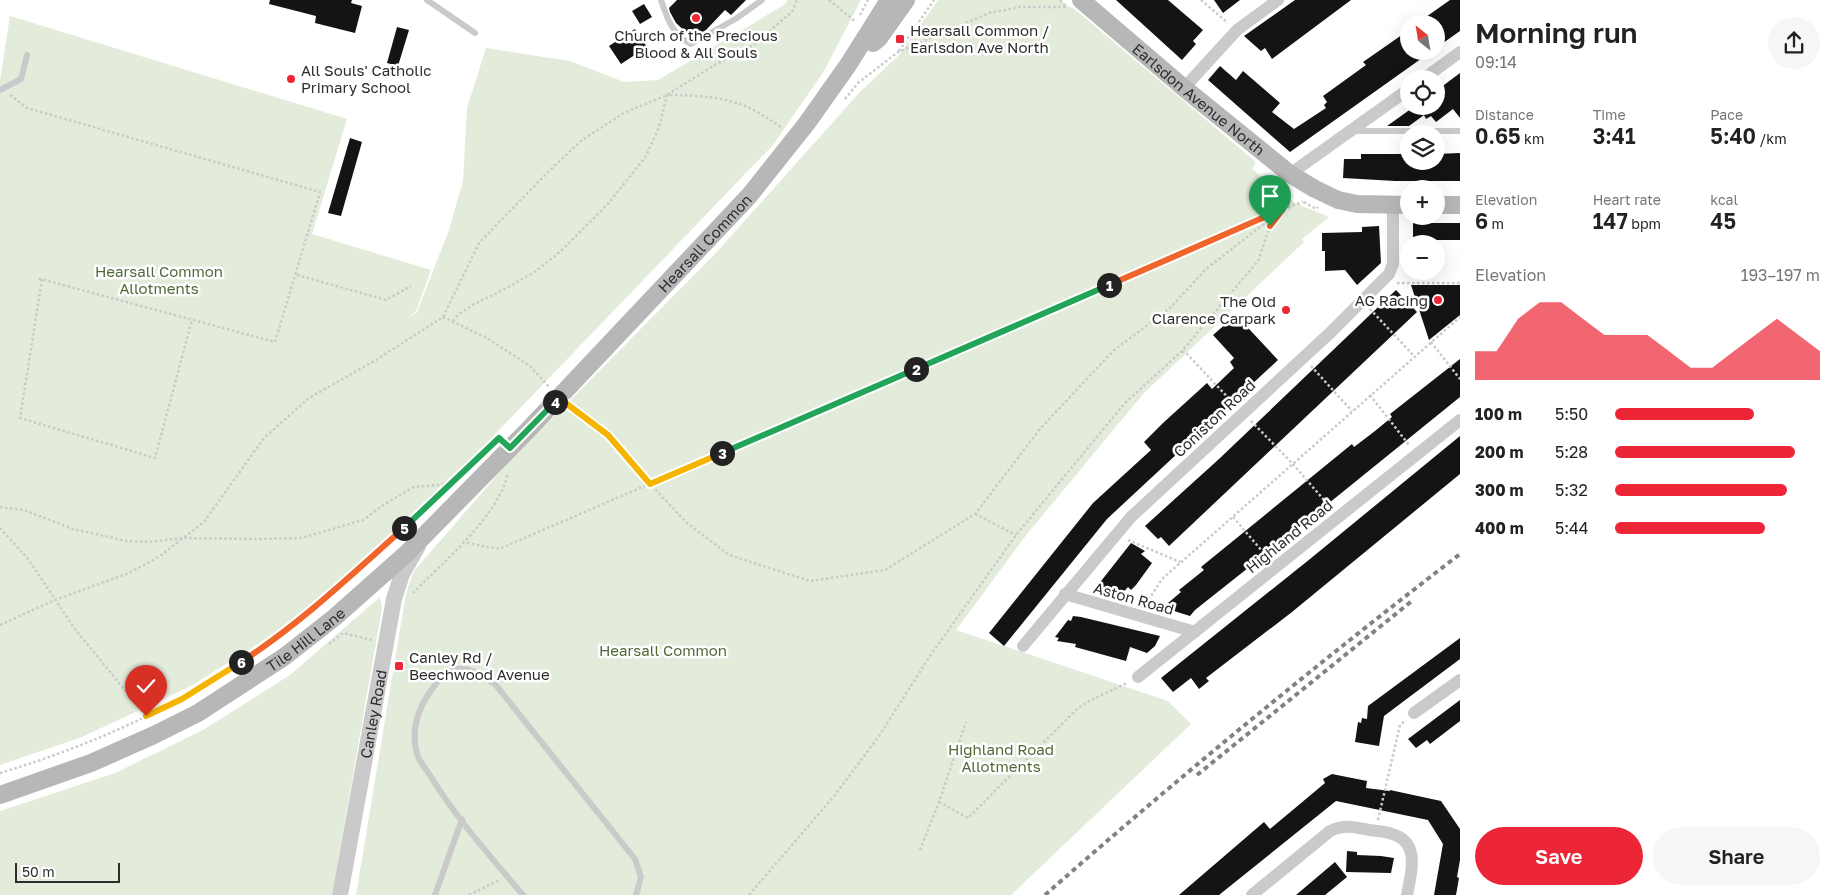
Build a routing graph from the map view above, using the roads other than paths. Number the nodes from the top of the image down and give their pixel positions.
1 (426, 0) edge
2 (661, 0) edge
3 (762, 0) edge
4 (878, 0) edge
5 (889, 0) edge
6 (906, 0) edge
7 (1081, 0) edge
8 (1278, 0) edge
9 (475, 33) dead end
10 (863, 42) junction
11 (1460, 52) edge
12 (27, 55) dead end
13 (848, 65) junction
14 (1435, 70) edge
15 (1184, 88) junction
16 (2, 89) edge
17 (1400, 95) edge
18 (1350, 131) junction
19 (1460, 132) edge
20 (1290, 174) junction
21 (1400, 205) edge
22 (1445, 205) edge
23 (1460, 205) edge
24 (1400, 212) edge
25 (1460, 420) edge
26 (421, 540) junction
27 (1065, 594) junction
28 (1194, 632) junction
29 (1022, 646) dead end
30 (1138, 677) road end
31 (1460, 680) edge
32 (1414, 713) road end
33 (4, 792) edge
34 (462, 819) junction
35 (340, 895) edge
36 (435, 895) edge
37 (523, 895) edge
38 (636, 895) edge
39 (1252, 895) edge
40 (1407, 895) edge

1 - 9 lane
2 - 3 lane
4 - 10 main road
5 - 10 main road, Hearsall Common
6 - 13 main road, Hearsall Common
7 - 15 main road, Earlsdon Avenue North
8 - 15 street
10 - 13 main road, Hearsall Common
11 - 14 street
12 - 16 lane
13 - 26 main road, Hearsall Common
15 - 20 main road, Earlsdon Avenue North
17 - 18 street
18 - 19 lane
18 - 20 street
20 - 21 main road, Earlsdon Avenue North
22 - 23 main road
24 - 27 street, Coniston Road
25 - 28 street, Highland Road
26 - 33 main road, Tile Hill Lane
26 - 35 street, Canley Road
27 - 28 street, Aston Road
27 - 29 street, Coniston Road
28 - 30 street, Highland Road
31 - 32 street
34 - 36 lane
34 - 37 lane
34 - 38 lane
39 - 40 street

